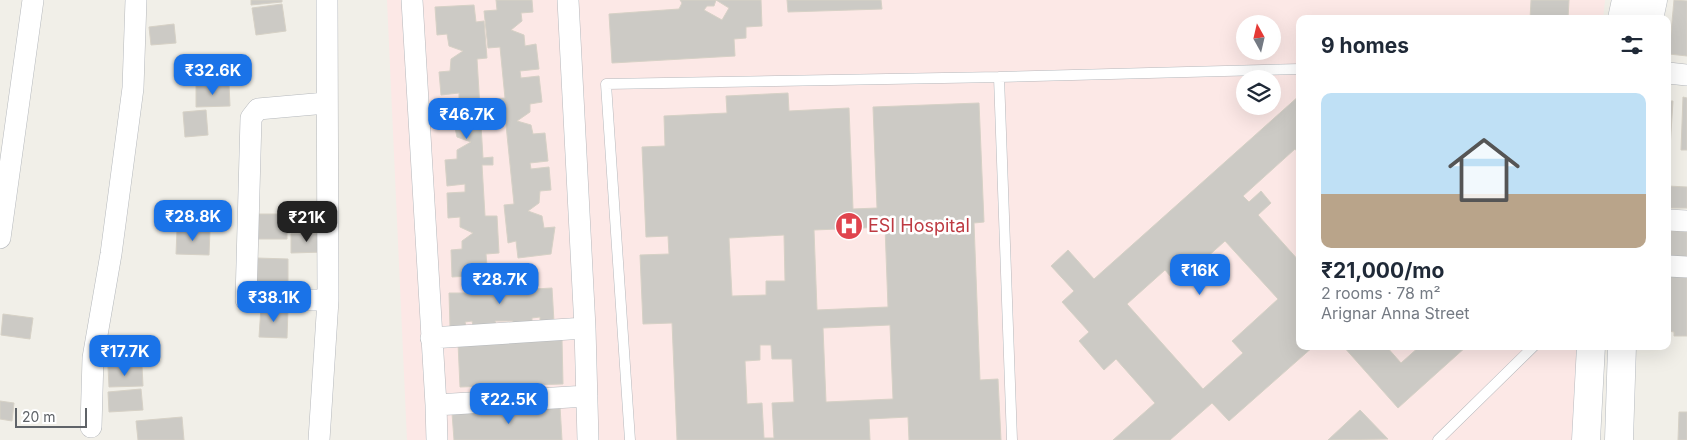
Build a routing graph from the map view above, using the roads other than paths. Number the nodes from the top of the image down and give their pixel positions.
1 (32, 0) edge
2 (136, 0) edge
3 (327, 0) edge
4 (412, 0) edge
5 (568, 0) edge
6 (1626, 0) edge
7 (1653, 0) edge
8 (1623, 15) edge
9 (1649, 15) edge
10 (1296, 69) edge
11 (1671, 73) edge
12 (1687, 75) edge
13 (999, 77) junction
14 (326, 103) junction
15 (1671, 220) edge
16 (1687, 221) edge
17 (0, 238) edge
18 (1671, 266) edge
19 (1687, 267) edge
20 (328, 300) junction
21 (585, 328) junction
22 (431, 338) junction
23 (1530, 350) edge
24 (1591, 350) edge
25 (1622, 350) edge
26 (586, 396) junction
27 (436, 404) junction
28 (91, 426) dead end
29 (319, 440) edge
30 (437, 440) edge
31 (588, 440) edge
32 (630, 440) edge
33 (1012, 440) edge
34 (1438, 440) edge
35 (1586, 440) edge
36 (1619, 440) edge

1 - 17 street
2 - 28 street
3 - 14 street
4 - 22 street
5 - 21 street
6 - 8 main road
7 - 9 main road
10 - 13 lane
11 - 12 street
13 - 32 lane
13 - 33 lane
14 - 20 street
14 - 20 street
15 - 16 street
18 - 19 street
20 - 29 street
21 - 22 street
21 - 26 street
22 - 27 street
23 - 34 lane
24 - 35 main road
25 - 36 main road
26 - 27 street
26 - 31 street
27 - 30 street

